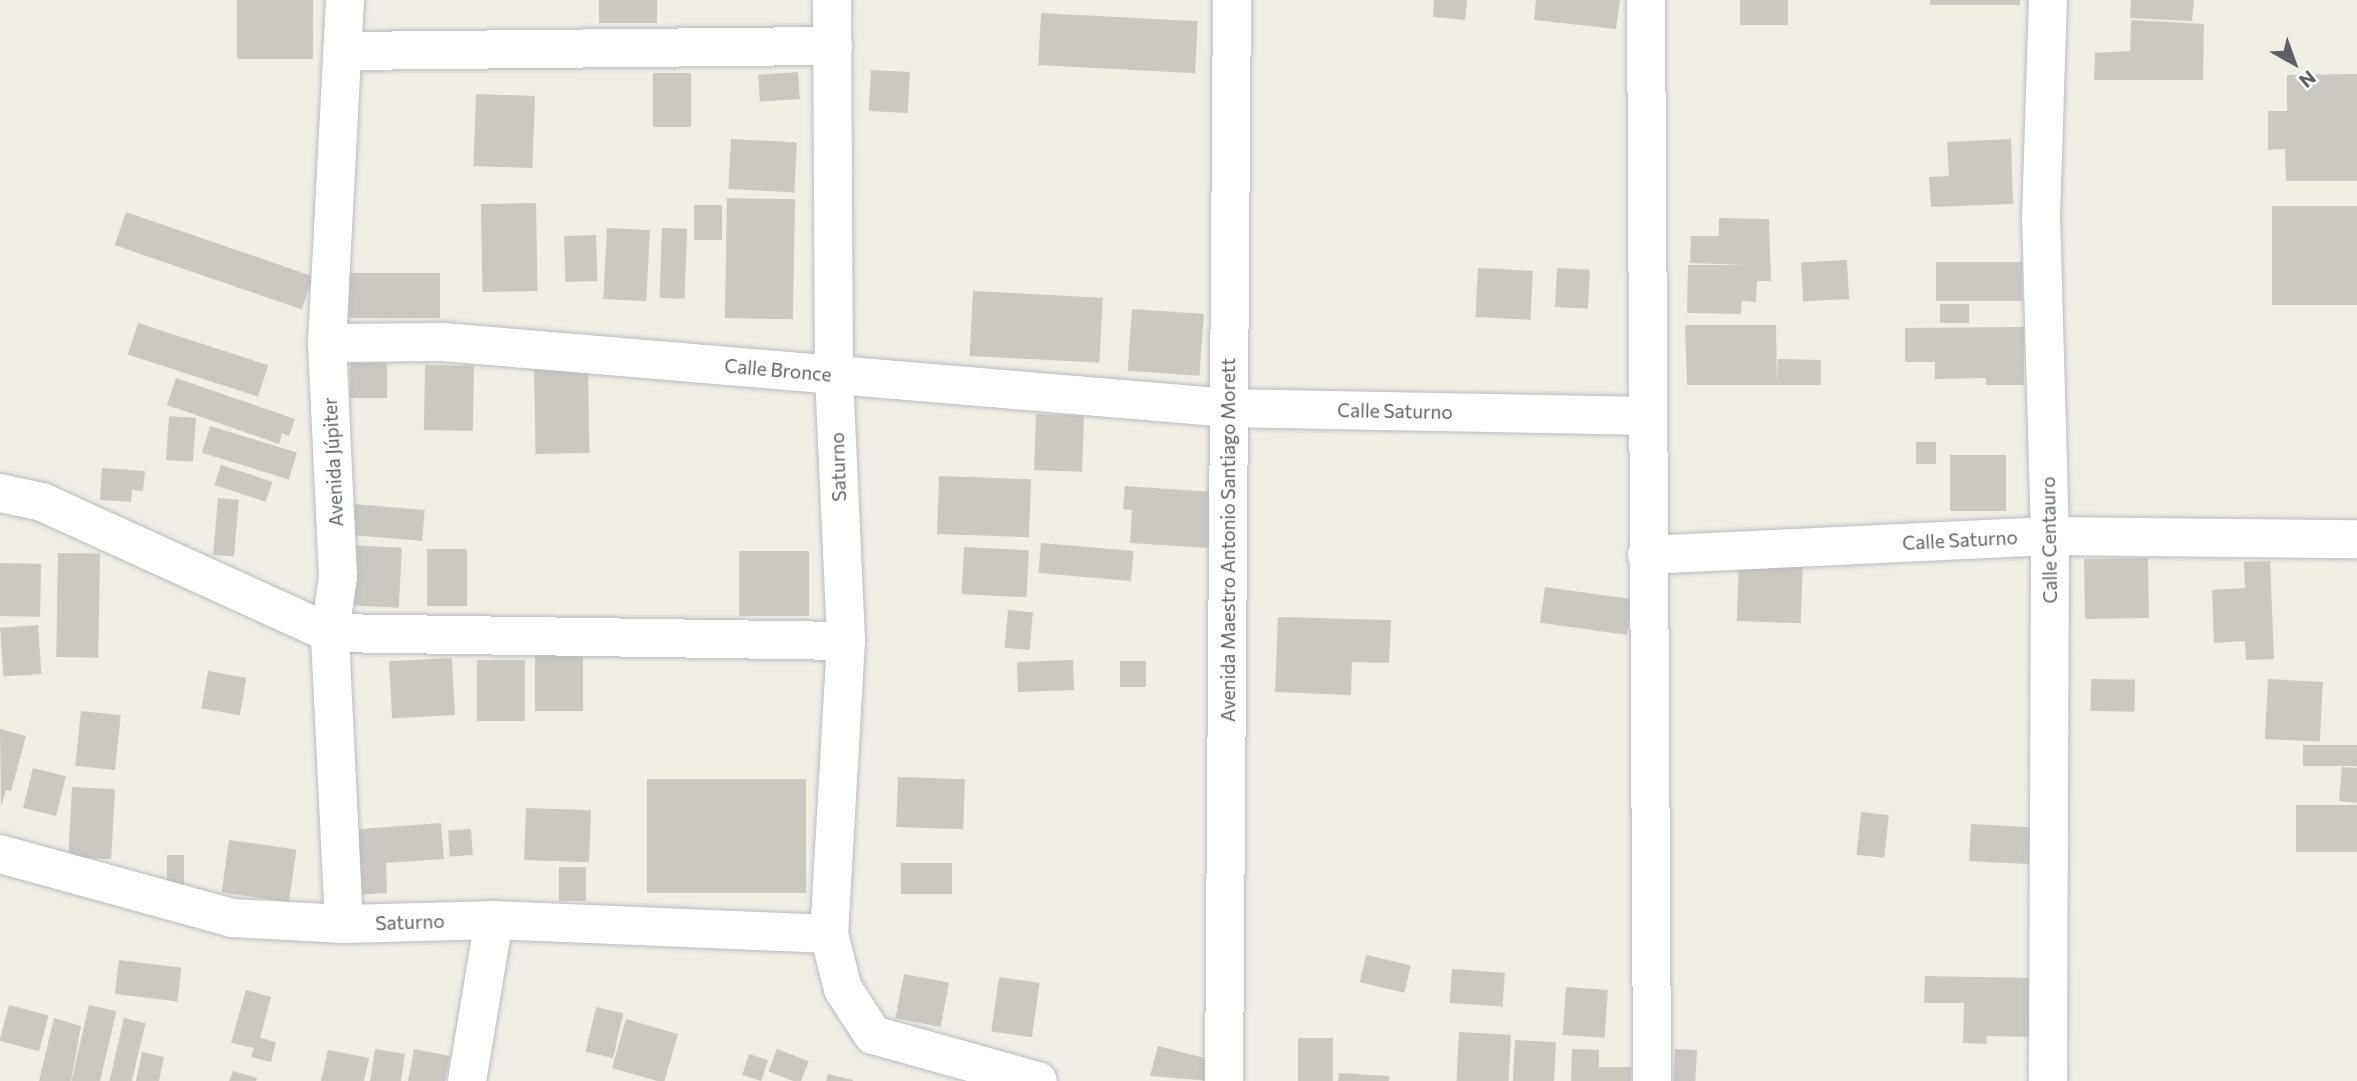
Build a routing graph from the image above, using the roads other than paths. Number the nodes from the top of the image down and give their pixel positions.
1 (345, 0) edge
2 (832, 0) edge
3 (1232, 0) edge
4 (1646, 0) edge
5 (2049, 0) edge
6 (833, 47) junction
7 (345, 51) junction
8 (327, 343) junction
9 (834, 375) junction
10 (1229, 408) junction
11 (1645, 416) junction
12 (0, 493) edge
13 (2050, 536) junction
14 (2357, 539) edge
15 (1647, 555) junction
16 (331, 633) junction
17 (846, 641) junction
18 (0, 854) edge
19 (494, 920) junction
20 (344, 924) junction
21 (829, 934) junction
22 (467, 1081) edge
23 (1038, 1081) edge
24 (1224, 1081) edge
25 (1652, 1081) edge
26 (2049, 1081) edge

1 - 7 street, Avenida Júpiter
2 - 6 street, Saturno
3 - 10 street, Avenida Maestro Antonio Santiago Morett
4 - 11 street
5 - 13 street, Calle Centauro
6 - 7 street
6 - 9 street, Saturno
7 - 8 street, Avenida Júpiter
8 - 9 street, Calle Bronce
8 - 16 street, Avenida Júpiter
9 - 10 street, Calle Bronce
9 - 17 street, Saturno
10 - 11 street, Calle Saturno
10 - 24 street, Avenida Maestro Antonio Santiago Morett
11 - 15 street
12 - 16 street
13 - 14 street, Calle Saturno
13 - 15 street, Calle Saturno
13 - 26 street, Calle Centauro
15 - 25 street
16 - 17 street
16 - 20 street, Avenida Júpiter
17 - 21 street, Saturno
18 - 20 street, Saturno
19 - 20 street, Saturno
19 - 21 street, Saturno
19 - 22 street
21 - 23 street, Saturno

